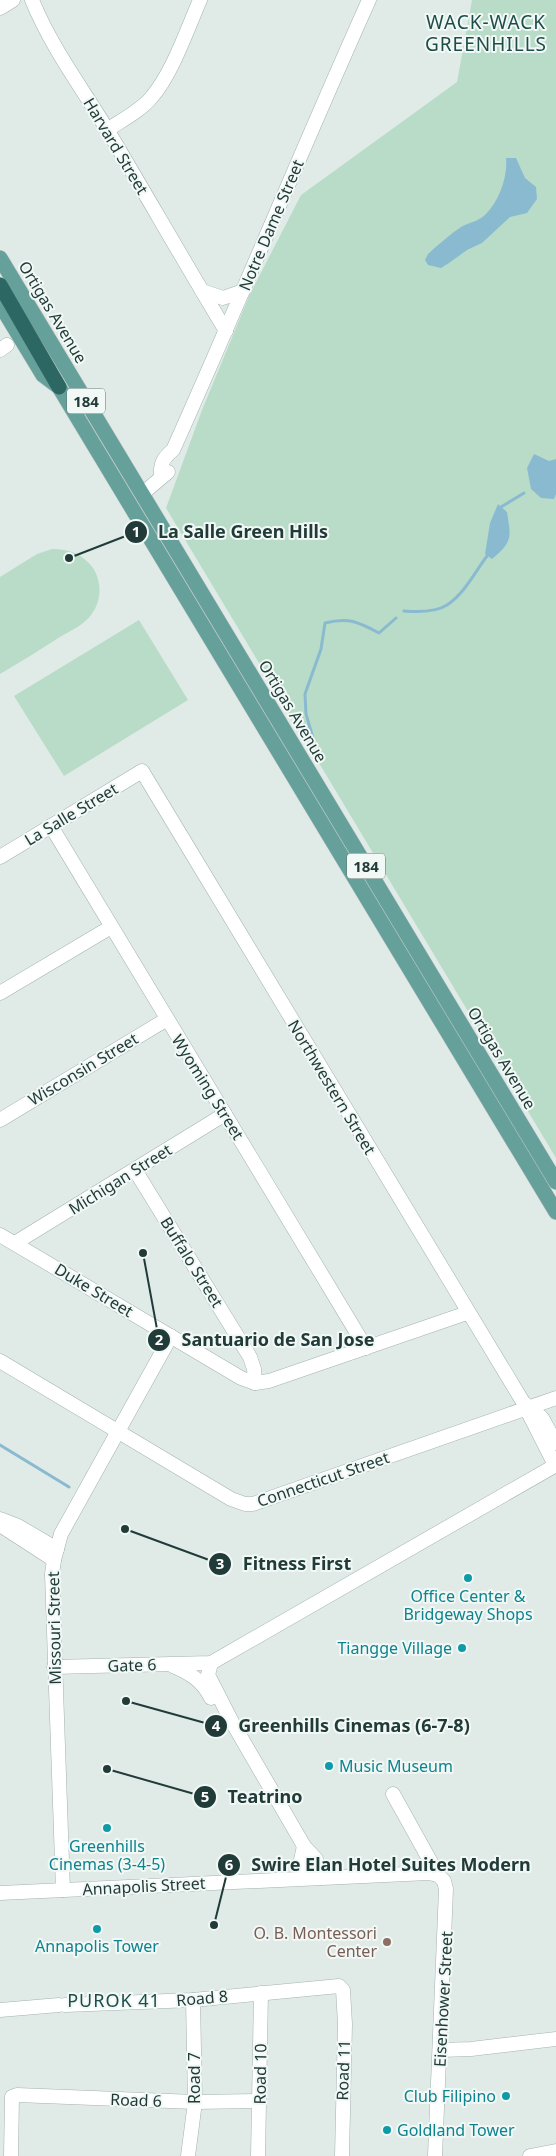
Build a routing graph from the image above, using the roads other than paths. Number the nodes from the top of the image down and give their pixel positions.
1 (13, 0) edge
2 (32, 0) edge
3 (200, 0) edge
4 (369, 0) edge
5 (0, 8) edge
6 (107, 130) junction
7 (0, 258) edge
8 (0, 285) edge
9 (202, 292) junction
10 (243, 292) junction
11 (0, 304) edge
12 (226, 331) junction
13 (59, 387) junction
14 (142, 494) junction
15 (142, 770) joint
16 (51, 826) junction
17 (0, 857) edge
18 (111, 927) junction
19 (0, 993) edge
20 (167, 1019) junction
21 (225, 1114) junction
22 (0, 1120) edge
23 (135, 1170) junction
24 (556, 1182) edge
25 (556, 1212) edge
26 (0, 1235) edge
27 (15, 1243) junction
28 (467, 1313) junction
29 (171, 1336) junction
30 (366, 1348) junction
31 (0, 1361) edge
32 (255, 1383) junction
33 (556, 1398) edge
34 (526, 1406) junction
35 (118, 1431) junction
36 (556, 1443) edge
37 (556, 1465) edge
38 (0, 1519) edge
39 (0, 1525) edge
40 (55, 1555) junction
41 (211, 1663) junction
42 (168, 1664) junction
43 (54, 1667) junction
44 (224, 1720) dead end
45 (392, 1794) dead end
46 (304, 1846) junction
47 (423, 1848) junction
48 (422, 1874) junction
49 (438, 1875) junction
50 (317, 1877) junction
51 (301, 1878) junction
52 (63, 1890) junction
53 (0, 1893) edge
54 (339, 1986) joint
55 (261, 1993) junction
56 (193, 2000) junction
57 (0, 2010) edge
58 (556, 2039) edge
59 (441, 2050) junction
60 (259, 2101) junction
61 (195, 2102) junction
62 (556, 2151) edge
63 (11, 2156) edge
64 (188, 2156) edge
65 (258, 2156) edge
66 (342, 2156) edge
67 (435, 2156) edge
68 (530, 2156) edge

1 - 5 street
2 - 6 street, Harvard Street
3 - 6 street
4 - 10 street, Notre Dame Street
6 - 9 street, Harvard Street
7 - 14 main road, Ortigas Avenue / 184
8 - 13 highway
9 - 10 street
9 - 12 street, Harvard Street
10 - 12 street, Notre Dame Street
11 - 13 main road, Ortigas Avenue / 184
12 - 14 street, Notre Dame Street
13 - 25 main road, Ortigas Avenue / 184
14 - 24 main road, Ortigas Avenue / 184
15 - 16 street, La Salle Street
15 - 28 street, Northwestern Street
16 - 17 street, La Salle Street
16 - 18 street, Wyoming Street
18 - 19 street
18 - 20 street, Wyoming Street
20 - 21 street, Wyoming Street
20 - 22 street, Wisconsin Street
21 - 23 street, Michigan Street
21 - 30 street, Wyoming Street
23 - 27 street, Michigan Street
23 - 32 street, Buffalo Street
26 - 27 street, Duke Street
27 - 29 street, Duke Street
28 - 30 street
28 - 34 street, Northwestern Street
29 - 32 street, Duke Street
29 - 35 street, Missouri Street
30 - 32 street
31 - 35 street, Connecticut Street
33 - 34 street, Connecticut Street
34 - 35 street, Connecticut Street
34 - 36 street
34 - 37 street
35 - 40 street, Missouri Street
37 - 41 street
38 - 40 street
39 - 40 street
40 - 43 street, Missouri Street
41 - 42 street, Gate 6
41 - 46 street
42 - 43 street, Gate 6
42 - 44 street
43 - 52 street, Missouri Street
45 - 47 street, Eisenhower Street
46 - 50 street
46 - 51 street
47 - 48 street
47 - 49 street, Eisenhower Street
48 - 49 street, Annapolis Street
48 - 50 street, Annapolis Street
49 - 59 street, Eisenhower Street
50 - 51 street, Annapolis Street
51 - 52 street, Annapolis Street
52 - 53 street, Annapolis Street
54 - 55 street, Road 8
54 - 66 street, Road 11
55 - 56 street, Road 8
55 - 60 street, Road 10
56 - 57 street, Road 8
56 - 61 street, Road 7
58 - 59 street
59 - 67 street, Eisenhower Street
60 - 61 street, Road 6
60 - 65 street, Road 10
61 - 63 street, Road 6
61 - 64 street, Road 7
62 - 68 street

